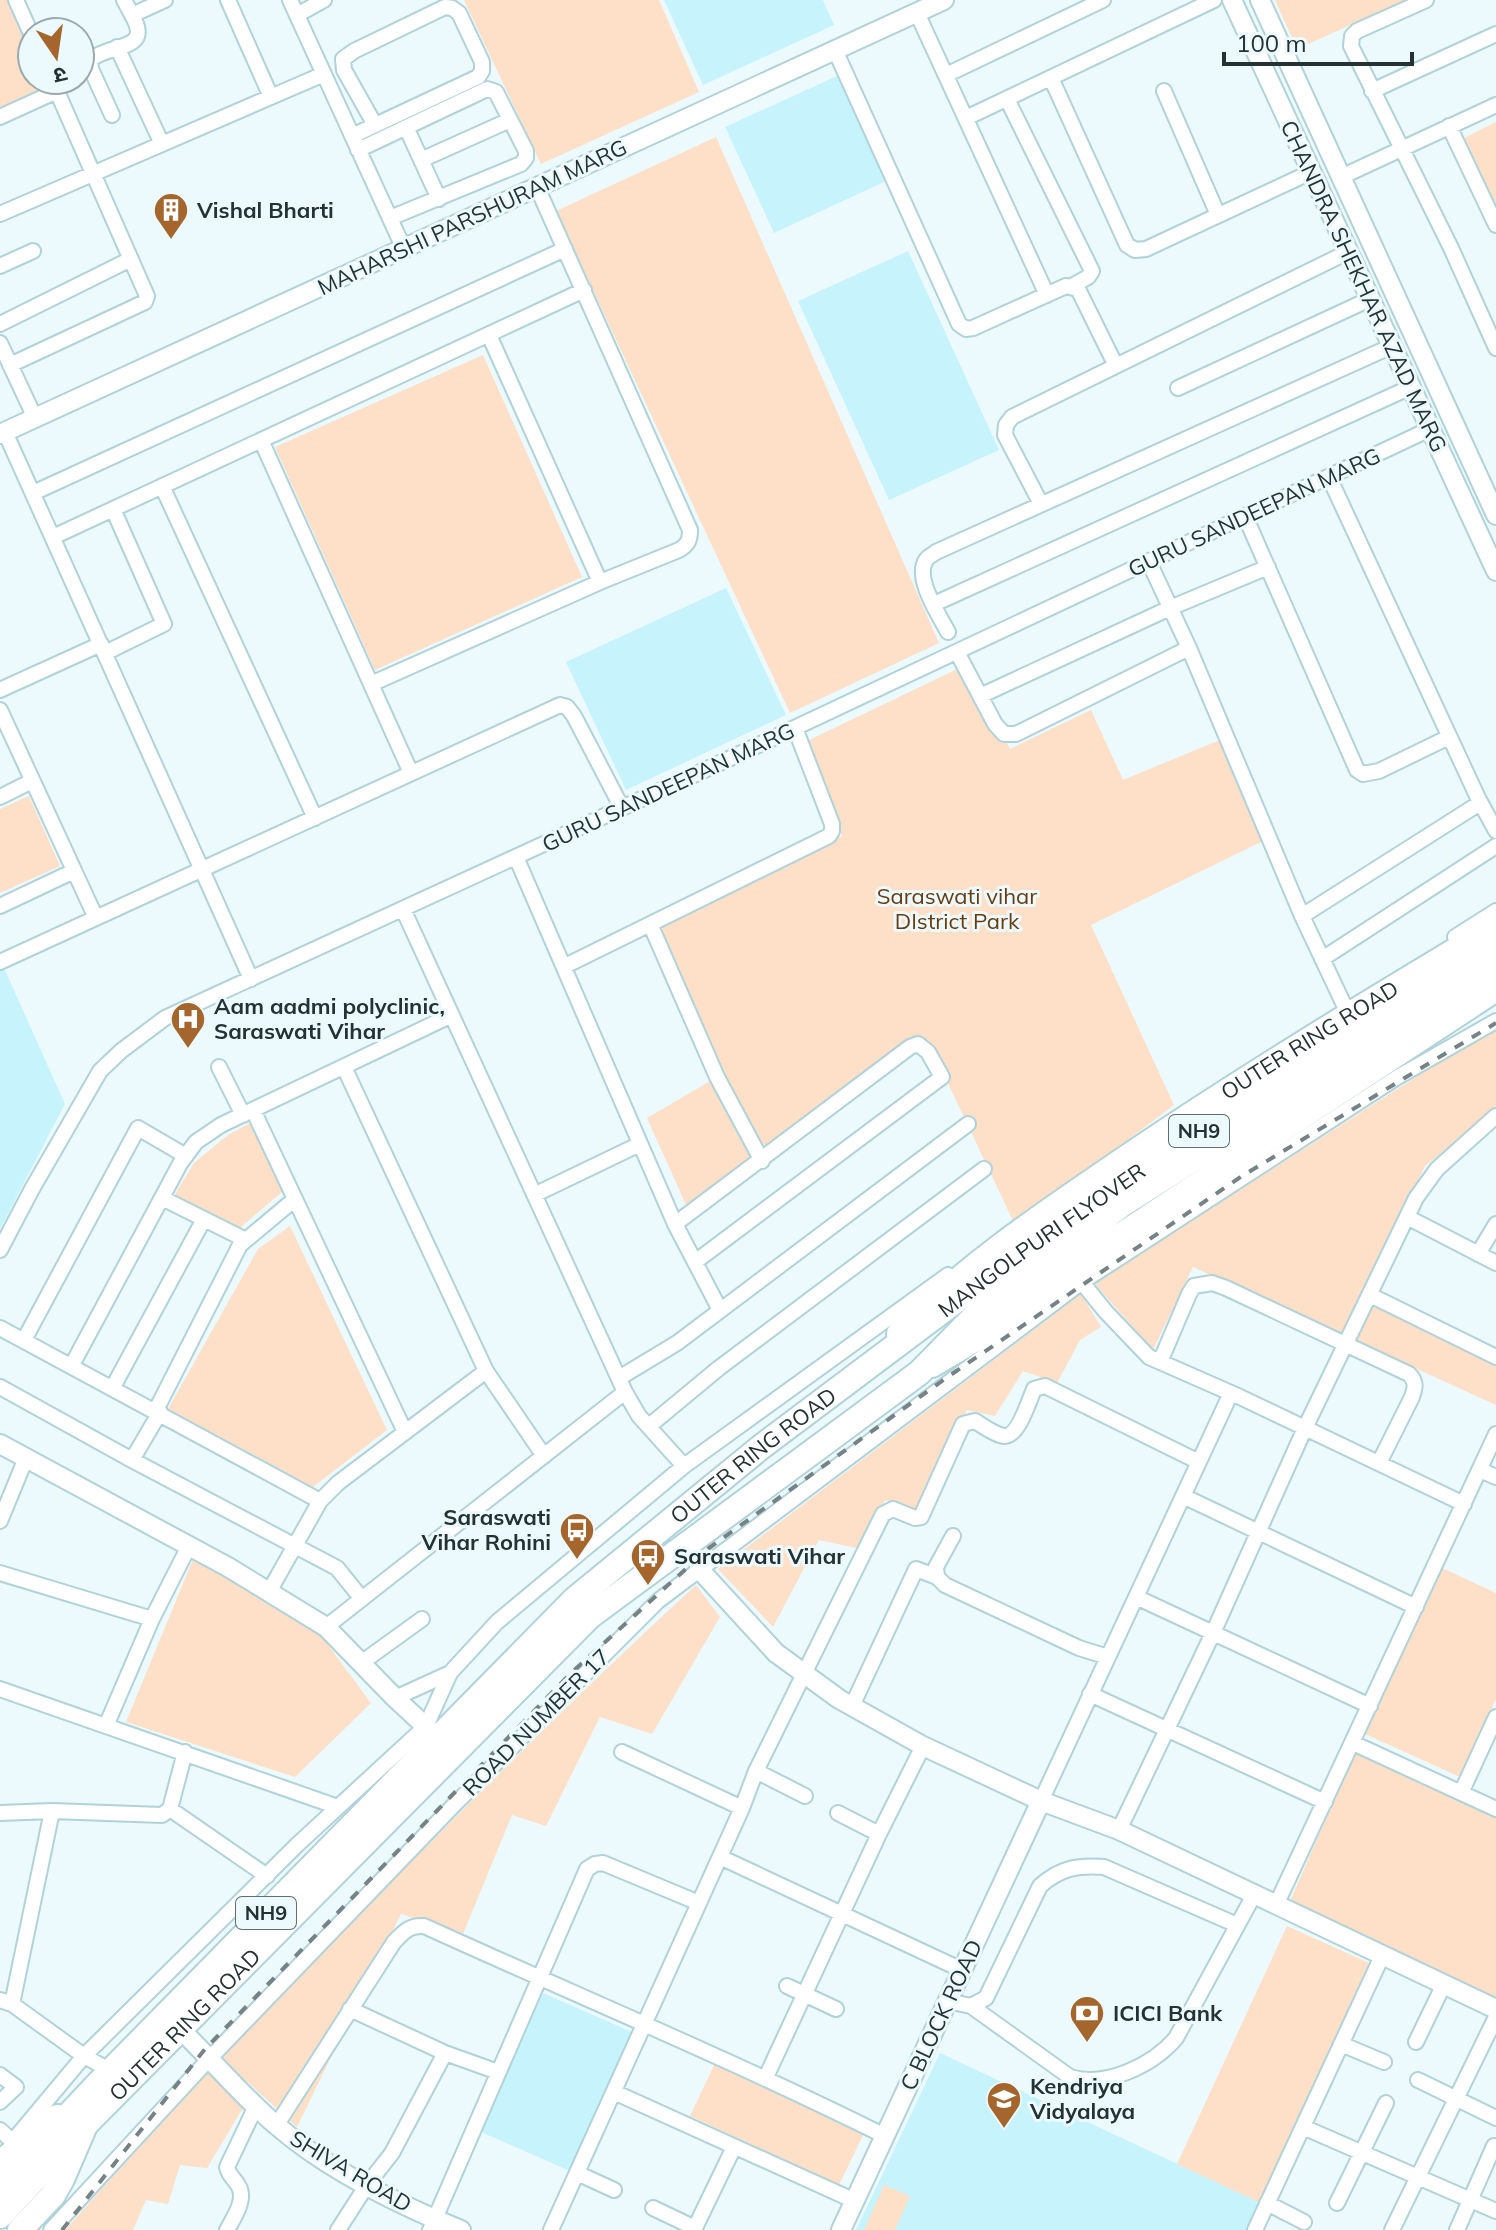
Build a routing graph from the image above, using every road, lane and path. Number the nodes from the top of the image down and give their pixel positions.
1 (124, 0) edge
2 (165, 0) edge
3 (228, 0) edge
4 (290, 0) edge
5 (324, 0) edge
6 (1103, 0) edge
7 (1214, 0) edge
8 (1232, 0) edge
9 (1260, 0) edge
10 (1426, 0) edge
11 (930, 5) edge
12 (132, 15) junction
13 (297, 15) junction
14 (1496, 34) edge
15 (117, 47) junction
16 (835, 50) junction
17 (324, 74) junction
18 (946, 75) junction
19 (1051, 78) junction
20 (1164, 91) dead end
21 (1372, 91) junction
22 (37, 96) edge
23 (59, 96) edge
24 (271, 97) junction
25 (1007, 99) junction
26 (1496, 105) edge
27 (112, 115) dead end
28 (0, 117) edge
29 (966, 118) junction
30 (510, 120) junction
31 (375, 125) junction
32 (1449, 126) junction
33 (406, 127) junction
34 (355, 143) junction
35 (162, 144) junction
36 (1401, 149) junction
37 (421, 160) junction
38 (1338, 169) junction
39 (94, 174) junction
40 (1315, 179) junction
41 (537, 187) junction
42 (439, 199) junction
43 (0, 214) edge
44 (1218, 215) junction
45 (390, 218) junction
46 (1496, 225) edge
47 (404, 249) junction
48 (565, 249) junction
49 (33, 251) dead end
50 (1348, 252) junction
51 (131, 259) junction
52 (0, 266) edge
53 (1072, 286) junction
54 (584, 290) junction
55 (1047, 295) junction
56 (1370, 299) junction
57 (0, 324) edge
58 (489, 335) junction
59 (0, 343) edge
60 (1392, 346) junction
61 (1496, 348) edge
62 (10, 365) junction
63 (1116, 366) junction
64 (1411, 387) junction
65 (1178, 388) dead end
66 (35, 418) junction
67 (1430, 429) junction
68 (2, 433) edge
69 (261, 440) junction
70 (1329, 477) junction
71 (162, 486) junction
72 (33, 493) junction
73 (1041, 504) junction
74 (113, 509) junction
75 (1496, 515) edge
76 (1245, 516) junction
77 (53, 537) junction
78 (1149, 562) junction
79 (1268, 567) junction
80 (1496, 571) edge
81 (600, 582) junction
82 (934, 604) junction
83 (1170, 608) junction
84 (948, 632) dead end
85 (103, 648) junction
86 (1189, 648) junction
87 (957, 652) junction
88 (371, 684) junction
89 (0, 690) edge
90 (980, 696) junction
91 (0, 710) edge
92 (795, 728) junction
93 (1449, 737) junction
94 (411, 773) junction
95 (32, 781) junction
96 (0, 797) edge
97 (1480, 803) junction
98 (622, 808) junction
99 (315, 818) junction
100 (1496, 831) edge
101 (1496, 846) edge
102 (516, 857) junction
103 (203, 870) junction
104 (74, 871) junction
105 (0, 906) edge
106 (403, 909) junction
107 (1496, 911) edge
108 (1302, 916) junction
109 (96, 918) junction
110 (651, 926) junction
111 (1496, 926) edge
112 (1496, 943) edge
113 (1322, 959) junction
114 (0, 962) edge
115 (565, 966) junction
116 (1496, 968) edge
117 (251, 979) junction
118 (1496, 989) edge
119 (1345, 1007) junction
120 (452, 1015) junction
121 (1496, 1021) edge
122 (219, 1067) dead end
123 (344, 1067) junction
124 (248, 1113) junction
125 (1496, 1116) edge
126 (968, 1124) dead end
127 (640, 1144) junction
128 (186, 1156) junction
129 (762, 1161) junction
130 (984, 1169) dead end
131 (536, 1194) junction
132 (162, 1198) junction
133 (295, 1199) junction
134 (1409, 1218) junction
135 (204, 1219) junction
136 (675, 1224) junction
137 (1496, 1224) edge
138 (246, 1240) junction
139 (0, 1250) edge
140 (1478, 1254) junction
141 (695, 1262) junction
142 (1496, 1263) edge
143 (1076, 1275) junction
144 (1370, 1295) junction
145 (720, 1310) junction
146 (0, 1328) edge
147 (24, 1340) junction
148 (1344, 1345) junction
149 (1496, 1357) edge
150 (872, 1361) junction
151 (1160, 1362) junction
152 (72, 1365) junction
153 (486, 1371) junction
154 (919, 1373) junction
155 (622, 1385) junction
156 (0, 1387) edge
157 (113, 1387) junction
158 (1231, 1393) junction
159 (158, 1411) junction
160 (649, 1426) junction
161 (1305, 1428) junction
162 (405, 1432) junction
163 (1496, 1434) edge
164 (0, 1444) edge
165 (544, 1456) junction
166 (26, 1458) junction
167 (132, 1460) junction
168 (1199, 1462) junction
169 (1379, 1463) junction
170 (684, 1466) junction
171 (1480, 1470) junction
172 (1496, 1477) edge
173 (1183, 1496) junction
174 (320, 1501) junction
175 (1464, 1504) junction
176 (0, 1521) edge
177 (1258, 1531) junction
178 (953, 1536) dead end
179 (189, 1546) junction
180 (293, 1546) junction
181 (699, 1569) junction
182 (0, 1573) edge
183 (937, 1577) junction
184 (270, 1590) junction
185 (1136, 1597) junction
186 (362, 1599) junction
187 (1416, 1607) junction
188 (152, 1619) junction
189 (422, 1619) dead end
190 (326, 1627) junction
191 (1213, 1633) junction
192 (1108, 1657) junction
193 (361, 1663) junction
194 (450, 1673) junction
195 (803, 1674) junction
196 (0, 1689) edge
197 (1090, 1694) junction
198 (395, 1698) junction
199 (852, 1706) junction
200 (1370, 1706) junction
201 (1496, 1717) edge
202 (106, 1726) junction
203 (1167, 1730) junction
204 (432, 1732) junction
205 (1353, 1743) junction
206 (923, 1746) junction
207 (185, 1752) junction
208 (622, 1752) dead end
209 (756, 1771) junction
210 (1461, 1793) junction
211 (805, 1796) dead end
212 (1041, 1801) junction
213 (1325, 1802) junction
214 (338, 1807) junction
215 (742, 1808) junction
216 (170, 1809) junction
217 (1496, 1809) edge
218 (52, 1811) junction
219 (0, 1813) edge
220 (838, 1813) dead end
221 (1119, 1830) junction
222 (879, 1834) junction
223 (720, 1857) junction
224 (267, 1876) junction
225 (1255, 1893) junction
226 (699, 1903) junction
227 (1277, 1903) junction
228 (842, 1914) junction
229 (1237, 1925) junction
230 (1383, 1954) junction
231 (962, 1970) junction
232 (539, 1978) junction
233 (1444, 1984) junction
234 (787, 1986) dead end
235 (805, 1994) junction
236 (948, 2001) junction
237 (6, 2002) edge
238 (971, 2006) junction
239 (350, 2009) junction
240 (836, 2009) dead end
241 (1496, 2009) edge
242 (1496, 2017) edge
243 (644, 2023) junction
244 (181, 2030) junction
245 (1416, 2042) dead end
246 (1341, 2044) junction
247 (445, 2053) junction
248 (84, 2056) junction
249 (210, 2058) junction
250 (1384, 2062) dead end
251 (498, 2072) junction
252 (0, 2075) edge
253 (766, 2077) junction
254 (103, 2079) junction
255 (1418, 2080) dead end
256 (614, 2092) junction
257 (1457, 2099) junction
258 (0, 2102) edge
259 (1386, 2103) dead end
260 (256, 2106) junction
261 (1496, 2118) edge
262 (84, 2126) junction
263 (276, 2126) junction
264 (1303, 2127) junction
265 (0, 2130) edge
266 (885, 2136) junction
267 (1494, 2146) edge
268 (734, 2147) junction
269 (1361, 2153) junction
270 (7, 2154) edge
271 (577, 2173) junction
272 (1417, 2177) junction
273 (367, 2185) junction
274 (0, 2188) edge
275 (614, 2190) dead end
276 (855, 2201) junction
277 (1471, 2201) junction
278 (1267, 2203) junction
279 (1337, 2203) dead end
280 (653, 2208) dead end
281 (1496, 2211) edge
282 (0, 2216) edge
283 (1304, 2222) dead end
284 (432, 2225) edge
285 (695, 2229) edge
286 (20, 2230) edge
287 (51, 2230) edge
288 (227, 2230) edge
289 (338, 2230) edge
290 (461, 2230) edge
291 (551, 2230) edge
292 (841, 2230) edge
293 (1255, 2230) edge
294 (1392, 2230) edge
295 (1457, 2230) edge

1 - 12 street
2 - 12 street
3 - 24 street
4 - 13 street
5 - 13 street
6 - 18 street
7 - 19 street
8 - 40 street, CHANDRA SHEKHAR AZAD MARG
9 - 38 street, CHANDRA SHEKHAR AZAD MARG
10 - 21 street
11 - 16 street, MAHARSHI PARSHURAM MARG
11 - 18 street
12 - 15 street
13 - 17 street
14 - 21 street
15 - 27 street
15 - 35 street
16 - 41 street, MAHARSHI PARSHURAM MARG
16 - 55 street
17 - 24 street
17 - 34 street
18 - 29 street
19 - 25 street
19 - 44 street
20 - 44 street
21 - 36 street
22 - 28 street
23 - 39 street
24 - 35 street
25 - 29 street
25 - 53 street
26 - 32 street
29 - 55 street
30 - 33 street
30 - 37 street
30 - 42 street
31 - 31 street
31 - 34 street
32 - 36 street
32 - 46 street
33 - 34 street
33 - 37 street
34 - 45 street
35 - 39 street
36 - 38 street
36 - 61 street
37 - 42 street
38 - 40 street
38 - 75 street, CHANDRA SHEKHAR AZAD MARG
39 - 43 street
39 - 51 street
40 - 44 street
40 - 50 street, CHANDRA SHEKHAR AZAD MARG
41 - 47 street, MAHARSHI PARSHURAM MARG
41 - 48 street
42 - 45 street
45 - 47 street
47 - 66 street, MAHARSHI PARSHURAM MARG
48 - 54 street
48 - 72 street
49 - 52 street
50 - 56 street, CHANDRA SHEKHAR AZAD MARG
50 - 63 street
51 - 57 street
51 - 62 street
53 - 55 street
53 - 63 street
54 - 58 street
54 - 81 street
56 - 60 street, CHANDRA SHEKHAR AZAD MARG
56 - 65 street
58 - 69 street
58 - 81 street
59 - 62 street
60 - 64 street, CHANDRA SHEKHAR AZAD MARG
60 - 73 street
62 - 66 street
63 - 73 street
64 - 67 street, CHANDRA SHEKHAR AZAD MARG
64 - 82 street
66 - 68 street, MAHARSHI PARSHURAM MARG
67 - 70 street, GURU SANDEEPAN MARG
67 - 80 street, CHANDRA SHEKHAR AZAD MARG
68 - 72 street
69 - 71 street
69 - 88 street
70 - 76 street, GURU SANDEEPAN MARG
70 - 93 street
71 - 74 street
71 - 99 street
72 - 77 street
73 - 82 street
74 - 77 street
74 - 85 street
76 - 78 street, GURU SANDEEPAN MARG
76 - 79 street
77 - 85 street
78 - 83 street
78 - 87 street, GURU SANDEEPAN MARG
79 - 83 street
79 - 93 street
81 - 88 street
82 - 84 street
83 - 86 street
83 - 90 street
85 - 89 street
85 - 103 street
86 - 90 street
86 - 108 street
87 - 90 street
87 - 92 street, GURU SANDEEPAN MARG
88 - 94 street
91 - 95 street
92 - 98 street, GURU SANDEEPAN MARG
92 - 110 street
93 - 97 street
94 - 98 street
94 - 99 street
95 - 96 street
95 - 104 street
97 - 100 street
97 - 108 street
98 - 102 street, GURU SANDEEPAN MARG
99 - 103 street
101 - 113 street
102 - 106 street, GURU SANDEEPAN MARG
102 - 115 street
103 - 109 street
103 - 117 street
104 - 105 street
104 - 109 street
106 - 117 street, GURU SANDEEPAN MARG
106 - 120 street
107 - 119 street
108 - 113 street
109 - 114 street
110 - 115 street
110 - 129 street
111 - 150 main road, OUTER RING ROAD
112 - 150 main road, MANGOLPURI FLYOVER / NH9
113 - 119 street
115 - 127 street
116 - 154 main road, MANGOLPURI FLYOVER
117 - 139 street, GURU SANDEEPAN MARG
118 - 143 main road, OUTER RING ROAD
119 - 170 street
120 - 123 street
120 - 131 street
121 - 143 street, ROAD NUMBER 17
122 - 124 street
123 - 124 street
123 - 153 street
124 - 128 street
124 - 133 street
125 - 134 street
126 - 145 street
127 - 131 street
127 - 136 street
128 - 132 street
128 - 147 street
129 - 136 street
129 - 141 street
130 - 160 street
131 - 155 street
132 - 135 street
132 - 152 street
133 - 138 street
133 - 162 street
134 - 140 street
134 - 144 street
135 - 138 street
135 - 157 street
136 - 141 street
137 - 140 street
138 - 159 street
140 - 142 street
141 - 145 street
143 - 151 street
143 - 154 main road, OUTER RING ROAD
143 - 181 street, ROAD NUMBER 17
144 - 148 street
144 - 149 street
145 - 155 street
146 - 147 street
147 - 152 street
148 - 151 street
148 - 161 street
148 - 169 street
150 - 204 main road, OUTER RING ROAD / NH9
151 - 158 street
152 - 157 street
153 - 162 street
153 - 165 street
154 - 244 main road, OUTER RING ROAD
155 - 160 street
155 - 165 street
156 - 167 street
157 - 159 street
158 - 161 street
158 - 168 street
159 - 167 street
159 - 174 street
160 - 170 street
161 - 169 street
161 - 177 street
162 - 174 street
163 - 171 street
164 - 166 street
165 - 186 street
166 - 176 street
166 - 179 street
167 - 180 street
168 - 173 street
168 - 195 street
169 - 175 street
170 - 194 street
171 - 172 street
171 - 175 street
173 - 177 street
173 - 185 street
174 - 180 street
175 - 187 street
177 - 187 street
177 - 191 street
178 - 183 street
179 - 184 street
179 - 188 street
180 - 184 street
180 - 186 street
181 - 195 street
181 - 249 street, ROAD NUMBER 17
182 - 188 street
183 - 192 street
183 - 199 street
184 - 190 street
185 - 191 street
185 - 192 street
186 - 190 street
187 - 200 street
188 - 202 street
189 - 193 street
190 - 193 street
191 - 200 street
191 - 203 street
192 - 197 street
193 - 198 street
194 - 198 street
194 - 204 street
195 - 199 street
195 - 209 street
196 - 202 street
197 - 203 street
197 - 212 street
198 - 204 street
199 - 206 street
200 - 205 street
201 - 210 street
202 - 207 street
203 - 213 street
203 - 221 street
204 - 214 street
204 - 254 main road, OUTER RING ROAD / NH9
205 - 210 street
205 - 213 street
206 - 212 street
206 - 222 street
207 - 214 street
207 - 216 street
208 - 215 street
209 - 211 street
209 - 215 street
210 - 217 street
212 - 221 street
212 - 231 street, C BLOCK ROAD
213 - 227 street
214 - 224 street
215 - 223 street
216 - 218 street
216 - 224 street
218 - 219 street
218 - 237 street
220 - 222 street
221 - 225 street
222 - 228 street
223 - 226 street
223 - 228 street
224 - 248 street
225 - 227 street
225 - 229 street
226 - 232 street
226 - 243 street
227 - 230 street
228 - 231 street
228 - 235 street
229 - 238 street
229 - 238 street
230 - 233 street
230 - 246 street
231 - 236 street, C BLOCK ROAD
232 - 239 street
232 - 243 street
232 - 251 street
233 - 241 street
233 - 245 street
234 - 235 street
235 - 240 street
235 - 253 street
236 - 238 street
236 - 266 street, C BLOCK ROAD
237 - 248 street
239 - 247 street
239 - 263 street
242 - 257 street
243 - 253 street
243 - 256 street
244 - 249 street, SHIVA ROAD
244 - 262 main road, OUTER RING ROAD
246 - 250 street
246 - 264 street
247 - 251 street
247 - 273 street
248 - 254 street
248 - 270 street
249 - 260 street, SHIVA ROAD
249 - 287 street, ROAD NUMBER 17
251 - 284 street
252 - 258 street
253 - 266 street
254 - 270 main road
254 - 274 main road, NH9
255 - 257 street
256 - 268 street
256 - 271 street
257 - 261 street
257 - 272 street
259 - 269 street
260 - 263 street, SHIVA ROAD
260 - 288 street
262 - 282 main road, OUTER RING ROAD
262 - 286 main road
263 - 273 street, SHIVA ROAD
264 - 269 street
264 - 278 street
265 - 270 street
266 - 276 street, C BLOCK ROAD
267 - 277 street
268 - 276 street
268 - 285 street
269 - 272 street
269 - 279 street
271 - 275 street
271 - 291 street
272 - 277 street
272 - 294 street
273 - 284 street, SHIVA ROAD
273 - 289 street
276 - 292 street, C BLOCK ROAD
277 - 281 street
277 - 295 street
278 - 283 street
278 - 293 street
280 - 285 street
284 - 290 street, SHIVA ROAD

